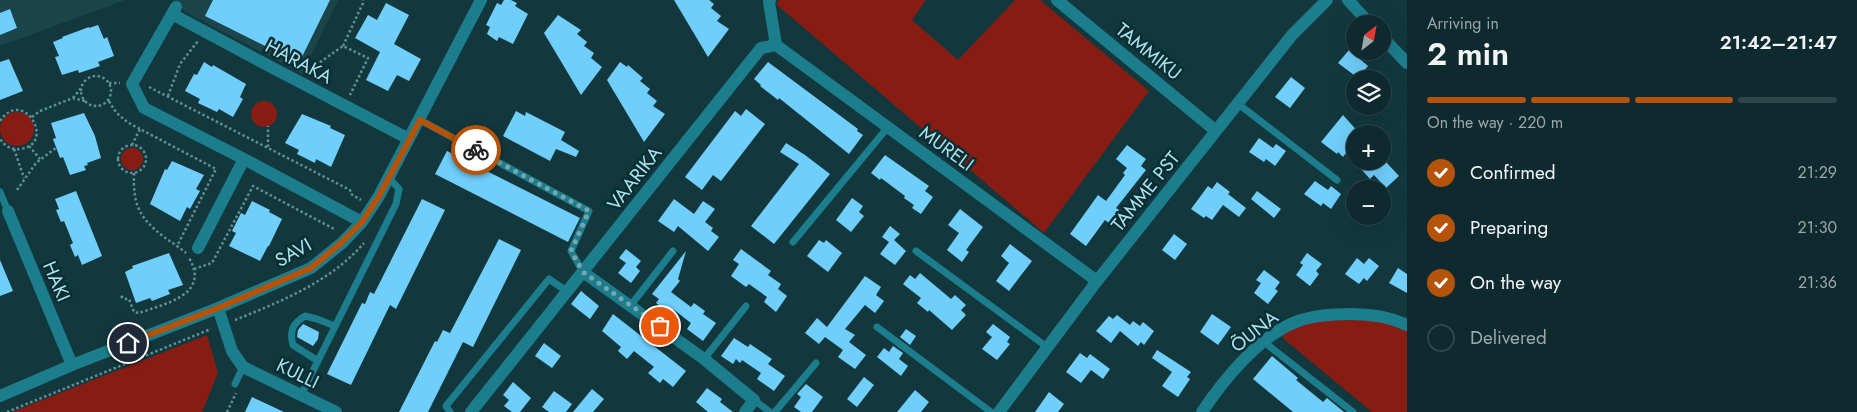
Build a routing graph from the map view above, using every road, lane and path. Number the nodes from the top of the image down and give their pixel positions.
1 (363, 0) edge
2 (481, 0) edge
3 (770, 0) edge
4 (1057, 0) edge
5 (1327, 0) edge
6 (1348, 0) edge
7 (1362, 15) edge
8 (205, 32) junction
9 (776, 45) junction
10 (343, 46) junction
11 (1391, 46) edge
12 (1407, 63) edge
13 (314, 76) dead end
14 (134, 79) junction
15 (82, 87) junction
16 (168, 96) junction
17 (350, 96) dead end
18 (73, 98) junction
19 (108, 100) junction
20 (85, 101) junction
21 (1237, 103) junction
22 (32, 117) junction
23 (420, 120) junction
24 (0, 121) edge
25 (268, 126) dead end
26 (888, 127) junction
27 (140, 129) junction
28 (1216, 131) junction
29 (0, 139) edge
30 (409, 139) junction
31 (132, 145) junction
32 (29, 146) junction
33 (57, 147) dead end
34 (268, 148) junction
35 (14, 149) junction
36 (40, 159) junction
37 (244, 159) junction
38 (134, 173) junction
39 (389, 178) junction
40 (25, 179) junction
41 (1337, 180) dead end
42 (17, 190) dead end
43 (0, 192) edge
44 (362, 201) dead end
45 (8, 211) joint
46 (362, 222) junction
47 (337, 230) dead end
48 (793, 242) dead end
49 (177, 246) junction
50 (198, 248) dead end
51 (673, 251) dead end
52 (916, 251) dead end
53 (194, 269) junction
54 (583, 272) junction
55 (1097, 280) junction
56 (568, 292) junction
57 (121, 296) dead end
58 (631, 305) junction
59 (746, 306) dead end
60 (218, 308) junction
61 (335, 326) junction
62 (1407, 326) edge
63 (877, 327) dead end
64 (1264, 342) junction
65 (1047, 347) junction
66 (704, 359) junction
67 (318, 361) junction
68 (816, 363) dead end
69 (72, 365) junction
70 (243, 367) junction
71 (236, 384) joint
72 (301, 395) junction
73 (0, 396) edge
74 (754, 400) junction
75 (227, 412) edge
76 (336, 412) edge
77 (450, 412) edge
78 (471, 412) edge
79 (745, 412) edge
80 (770, 412) edge
81 (775, 412) edge
82 (991, 412) edge
83 (999, 412) edge
84 (1202, 412) edge
85 (1353, 412) edge

1 - 10 path
2 - 23 street, SAVI
3 - 9 street
4 - 28 street, TAMMIKU
5 - 21 street, TAMME PST
6 - 7 street
8 - 14 street, HARAKA
8 - 16 path
8 - 30 street, HARAKA
9 - 26 street, MURELI
9 - 54 street, VAARIKA
10 - 13 path
10 - 17 path
11 - 12 street
14 - 16 path
14 - 37 street
15 - 18 path
15 - 19 path
15 - 20 path
16 - 34 path
18 - 20 path
18 - 22 path
19 - 20 path
19 - 27 path
21 - 28 street, TAMME PST
21 - 41 lane
22 - 24 path
22 - 32 path
23 - 30 street, SAVI
23 - 54 lane
25 - 34 path
26 - 48 lane
26 - 55 street, MURELI
27 - 31 path
27 - 49 path
28 - 55 street, TAMME PST
29 - 35 path
30 - 39 street, SAVI
31 - 38 path
31 - 38 path
32 - 35 path
32 - 36 path
33 - 36 path
34 - 44 path
35 - 40 path
36 - 40 path
37 - 46 street
37 - 50 street
38 - 49 path
39 - 46 street, SAVI
39 - 61 lane
40 - 42 path
43 - 45 lane
45 - 69 street, HAKI
46 - 60 street, SAVI
47 - 53 path
49 - 53 path
51 - 58 lane
52 - 65 lane
53 - 57 path
54 - 56 street, VAARIKA
54 - 58 street
55 - 65 street, TAMME PST
56 - 77 lane
56 - 78 street, VAARIKA
58 - 66 street
59 - 66 lane
60 - 69 street, SAVI
60 - 70 street
61 - 67 lane
61 - 67 lane
62 - 64 street, ÕUNA
63 - 82 lane
64 - 84 street, ÕUNA
64 - 85 lane
65 - 83 street, TAMME PST
66 - 74 street
67 - 72 lane
68 - 81 lane
69 - 73 street, SAVI
70 - 71 lane
70 - 72 street, KULLI
71 - 75 path
72 - 76 street, KULLI
74 - 79 street
74 - 80 lane

